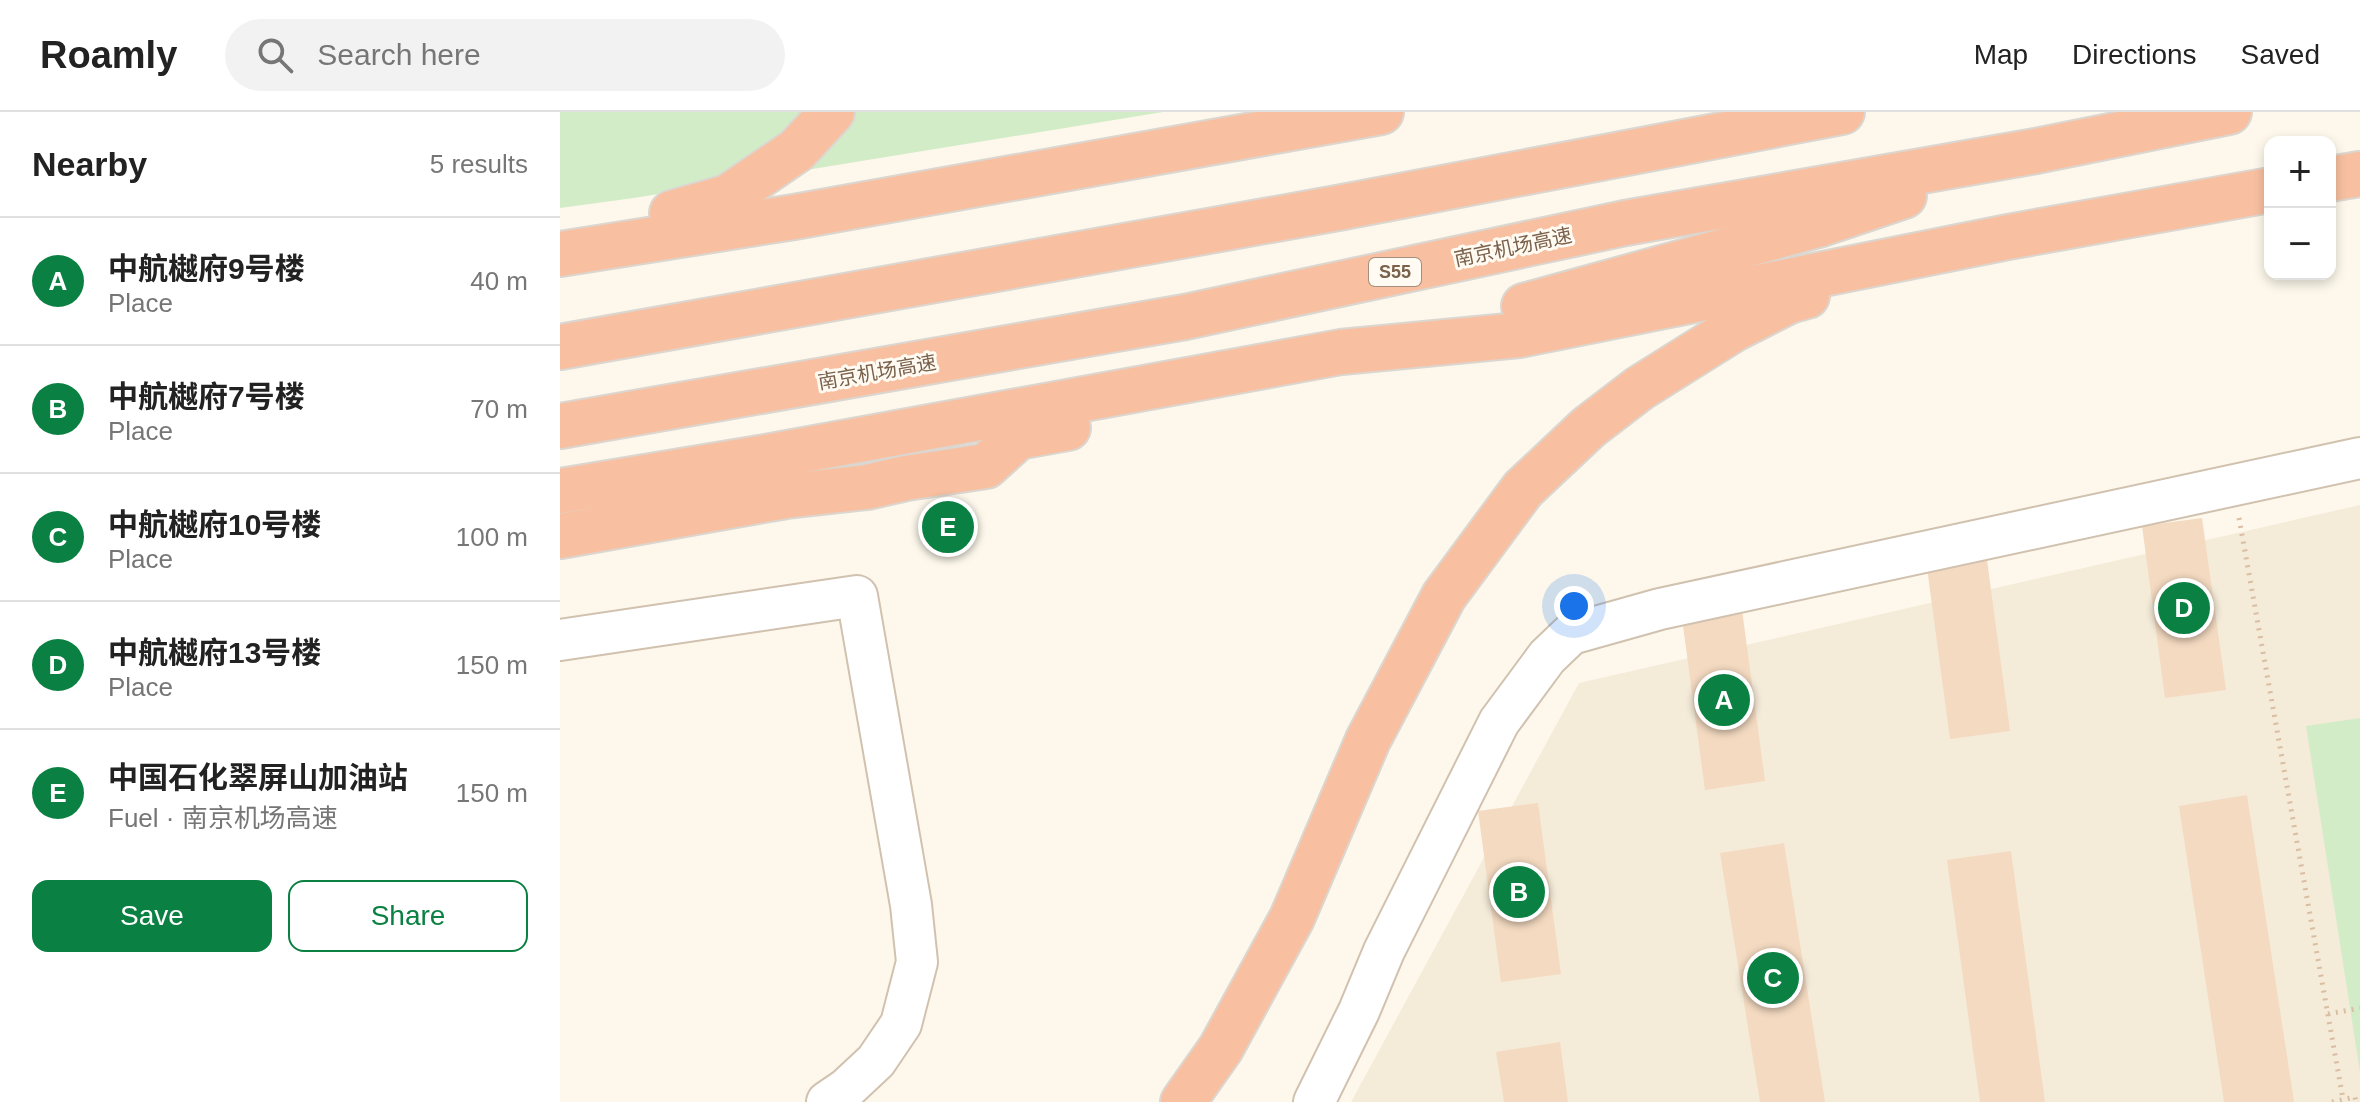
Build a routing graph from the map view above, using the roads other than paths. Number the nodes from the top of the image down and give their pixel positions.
1 (832, 112) edge
2 (1381, 112) edge
3 (1842, 112) edge
4 (2229, 112) edge
5 (2036, 151) junction
6 (2360, 174) edge
7 (2336, 178) edge
8 (2264, 191) edge
9 (2008, 237) junction
10 (560, 245) edge
11 (560, 254) edge
12 (560, 347) edge
13 (1341, 352) junction
14 (560, 426) edge
15 (2360, 458) edge
16 (560, 491) edge
17 (560, 536) edge
18 (560, 640) edge
19 (827, 1102) edge
20 (1183, 1102) edge
21 (1314, 1102) edge

1 - 10 highway
2 - 11 highway
3 - 12 highway
4 - 5 highway, 南京机场高速 / S55
5 - 13 highway
5 - 14 highway, 南京机场高速 / S55
6 - 7 highway
8 - 9 highway
9 - 13 highway
9 - 20 highway
13 - 16 highway
13 - 17 highway
15 - 21 street
18 - 19 street

